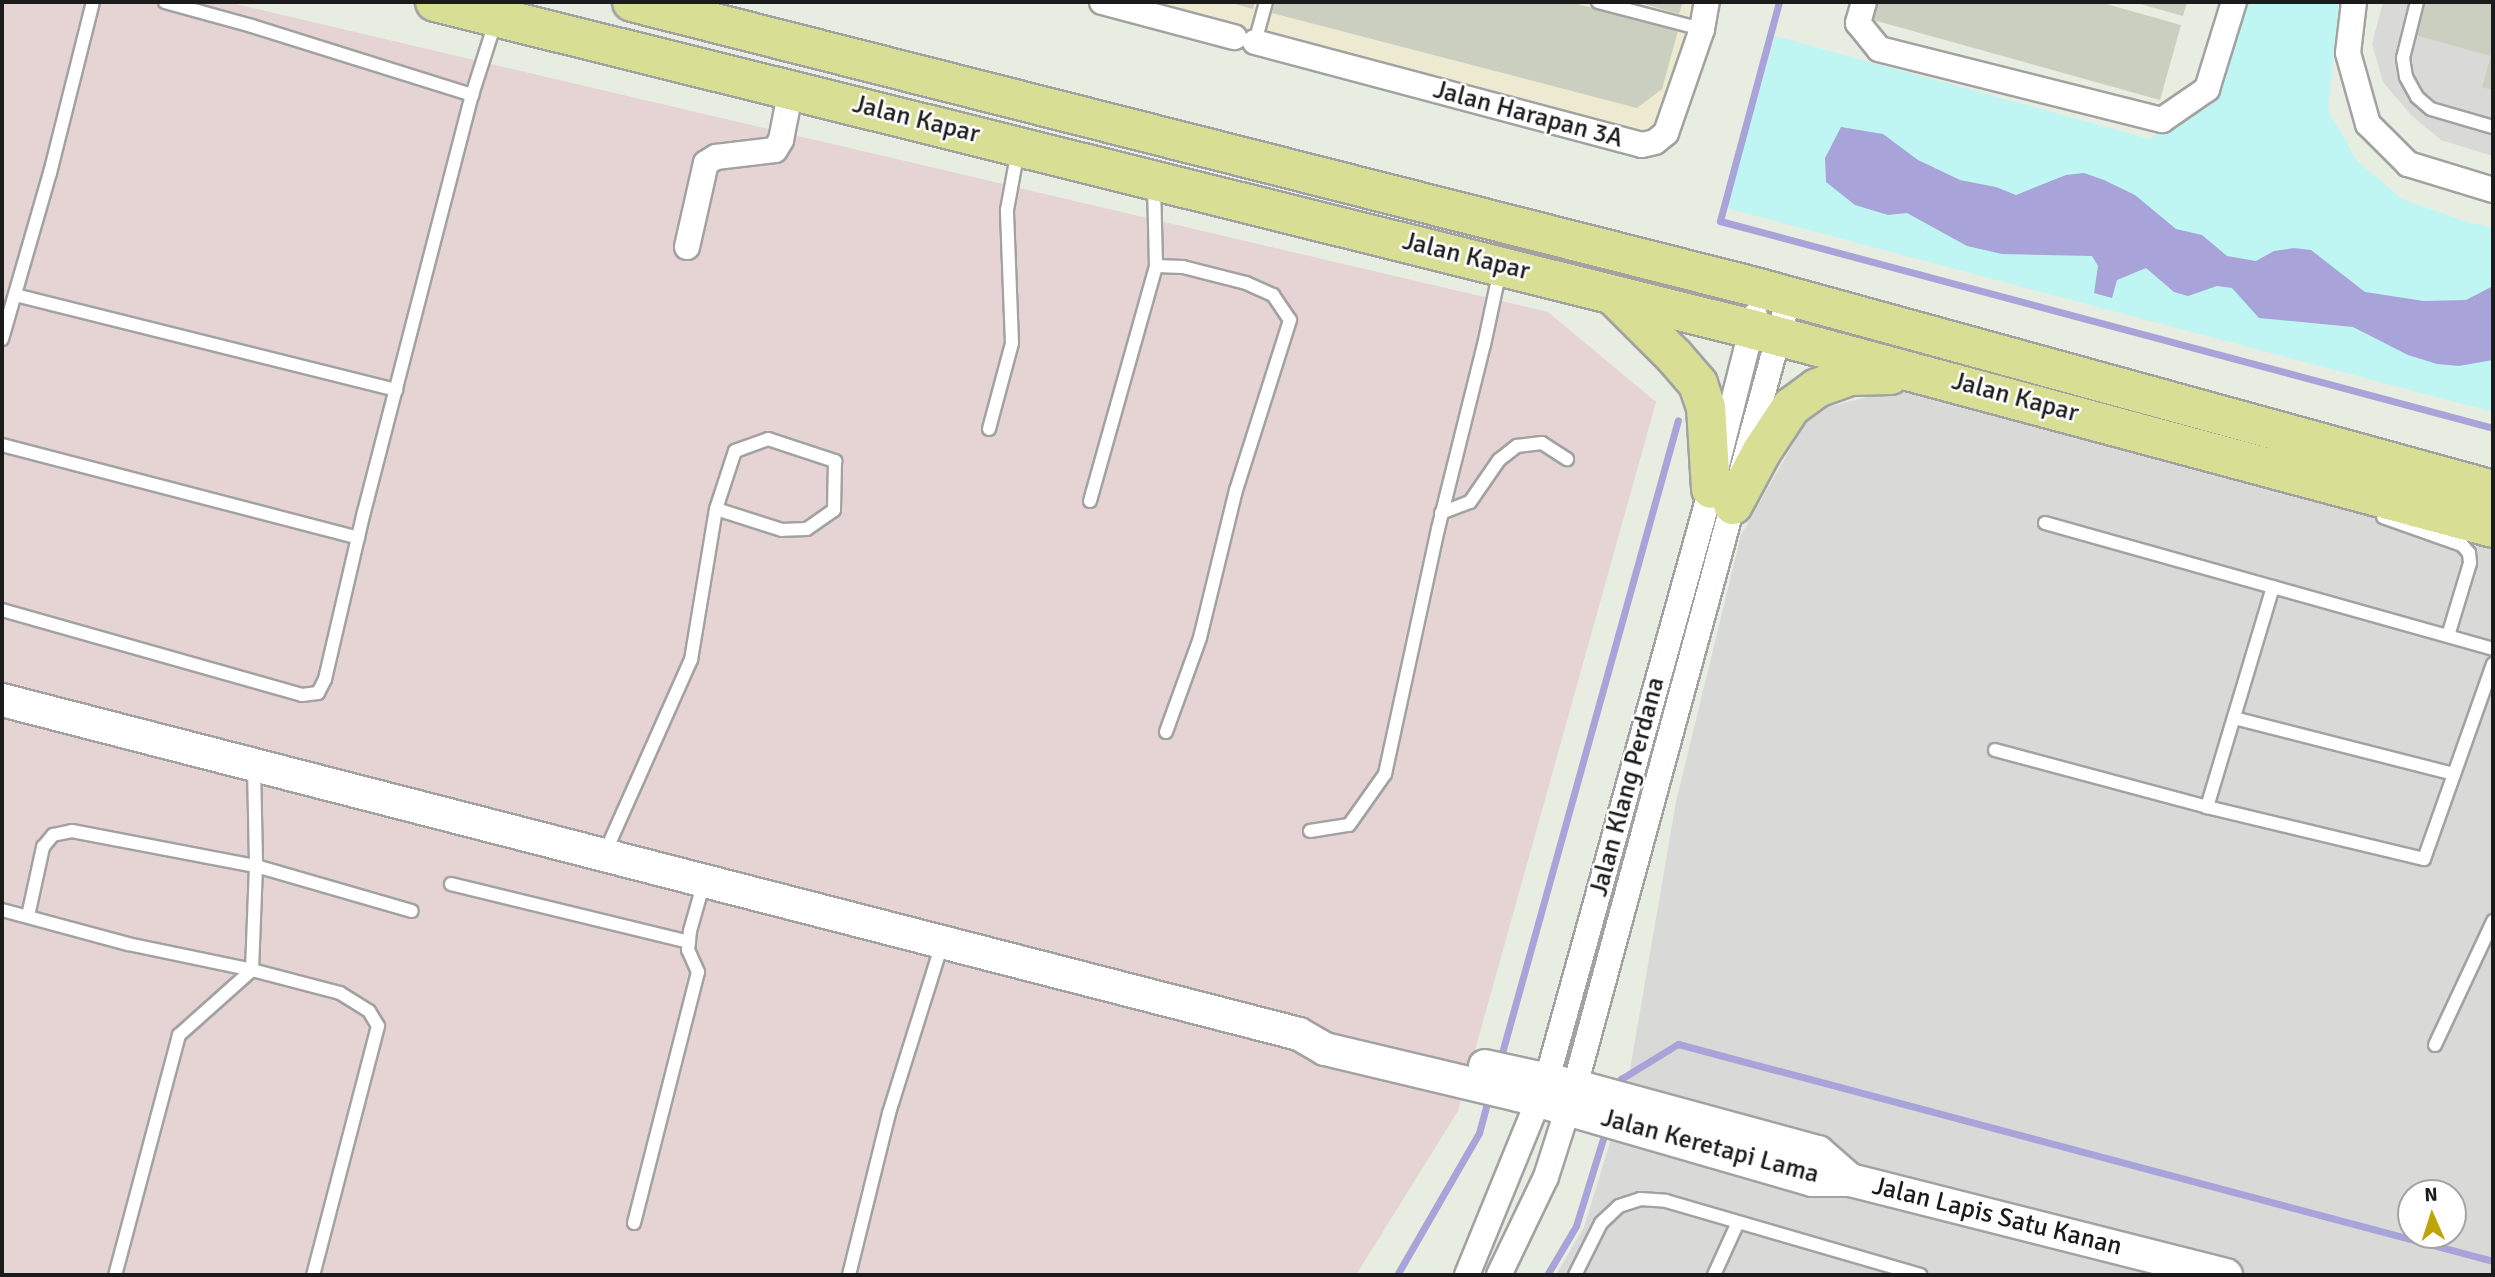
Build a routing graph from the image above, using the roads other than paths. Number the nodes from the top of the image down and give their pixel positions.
1 (93, 2) edge
2 (164, 2) edge
3 (435, 2) edge
4 (632, 2) edge
5 (1102, 2) edge
6 (1266, 2) edge
7 (1598, 2) edge
8 (1707, 2) edge
9 (1864, 2) edge
10 (2234, 2) edge
11 (2354, 2) edge
12 (2417, 2) edge
13 (496, 18) junction
14 (1702, 29) junction
15 (1244, 40) junction
16 (791, 89) junction
17 (472, 95) junction
18 (2493, 127) edge
19 (1019, 145) junction
20 (1153, 179) junction
21 (2493, 190) edge
22 (687, 247) dead end
23 (1156, 266) junction
24 (1501, 266) junction
25 (1776, 293) junction
26 (15, 295) junction
27 (1612, 295) junction
28 (1765, 332) junction
29 (2, 339) edge
30 (1927, 374) junction
31 (396, 390) junction
32 (989, 429) dead end
33 (2, 445) edge
34 (1567, 459) dead end
35 (2493, 490) edge
36 (1722, 497) junction
37 (1090, 501) dead end
38 (716, 509) junction
39 (1441, 513) junction
40 (2370, 513) dead end
41 (2045, 523) dead end
42 (2493, 527) edge
43 (358, 538) junction
44 (2273, 587) junction
45 (2, 610) edge
46 (2448, 636) junction
47 (2493, 649) edge
48 (2493, 664) edge
49 (2, 700) edge
50 (2234, 718) junction
51 (1166, 732) dead end
52 (1995, 750) dead end
53 (254, 766) junction
54 (2454, 774) junction
55 (2207, 807) junction
56 (1310, 831) dead end
57 (604, 855) junction
58 (256, 866) junction
59 (705, 881) junction
60 (452, 884) dead end
61 (2, 910) edge
62 (412, 911) dead end
63 (28, 916) junction
64 (2493, 921) edge
65 (689, 942) junction
66 (942, 944) junction
67 (252, 970) junction
68 (2435, 1045) dead end
69 (1556, 1094) junction
70 (1850, 1180) joint
71 (1738, 1222) junction
72 (634, 1223) dead end
73 (2151, 1266) edge
74 (115, 1275) edge
75 (313, 1275) edge
76 (849, 1275) edge
77 (1467, 1275) edge
78 (1499, 1275) edge
79 (1575, 1275) edge
80 (1714, 1275) edge
81 (1920, 1275) edge
82 (2226, 1275) edge

1 - 26 lane
2 - 17 lane
3 - 13 highway, Jalan Kapar
4 - 25 highway, Jalan Kapar
5 - 15 street, Jalan Harapan 3A
6 - 15 lane
7 - 14 lane
8 - 14 street, Jalan Harapan 3A
9 - 10 street
11 - 21 street
12 - 18 lane
13 - 16 highway, Jalan Kapar
13 - 17 lane
14 - 15 street, Jalan Harapan 3A
16 - 19 highway, Jalan Kapar
16 - 22 street
17 - 31 lane
19 - 20 highway, Jalan Kapar
19 - 32 lane
20 - 23 lane
20 - 24 highway, Jalan Kapar
23 - 37 lane
23 - 51 lane
24 - 27 highway, Jalan Kapar
24 - 39 lane
25 - 28 street, Jalan Klang Perdana
25 - 35 highway, Jalan Kapar
26 - 29 lane
26 - 31 lane
27 - 28 highway, Jalan Kapar
27 - 36 highway
28 - 30 highway, Jalan Kapar
28 - 36 street, Jalan Klang Perdana
30 - 36 highway
30 - 42 highway, Jalan Kapar
31 - 43 lane
33 - 43 lane
34 - 39 lane
36 - 69 street, Jalan Klang Perdana
38 - 38 lane
38 - 57 lane
39 - 56 lane
40 - 46 lane
41 - 44 lane
43 - 45 lane
44 - 46 lane
44 - 50 lane
46 - 47 lane
48 - 54 lane
49 - 53 street, Jalan Keretapi Lama
50 - 54 lane
50 - 55 lane
52 - 55 lane
53 - 57 street, Jalan Keretapi Lama
53 - 58 lane
54 - 55 lane
57 - 59 street, Jalan Keretapi Lama
58 - 62 lane
58 - 63 lane
58 - 67 lane
59 - 65 lane
59 - 66 street, Jalan Keretapi Lama
60 - 65 lane
61 - 63 lane
63 - 67 lane
64 - 68 lane
65 - 72 lane
66 - 69 street, Jalan Keretapi Lama
66 - 76 lane
67 - 74 lane
67 - 75 lane
69 - 70 street, Jalan Keretapi Lama
69 - 77 street, Jalan Klang Perdana
69 - 78 street, Jalan Klang Perdana
70 - 73 street, Jalan Lapis Satu Kanan
71 - 79 lane
71 - 80 lane
71 - 81 lane
73 - 82 street, Jalan Lapis Satu Kanan

